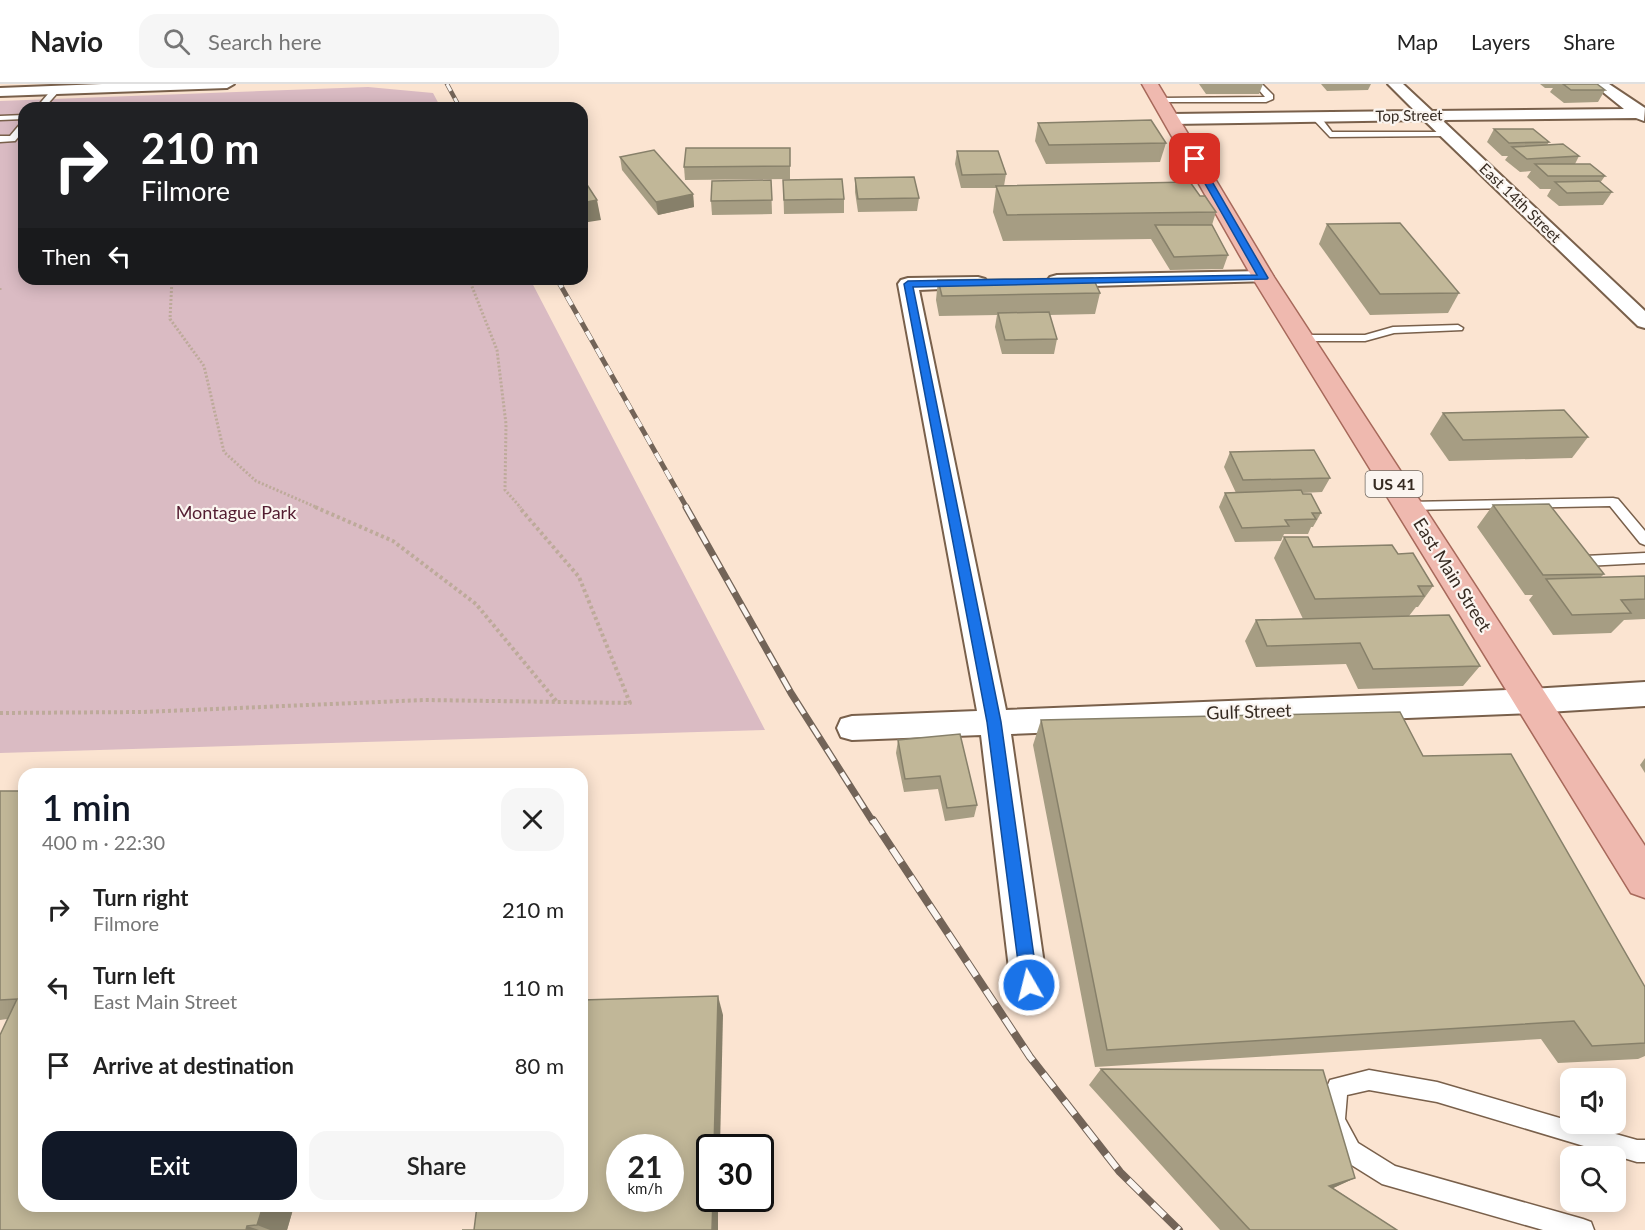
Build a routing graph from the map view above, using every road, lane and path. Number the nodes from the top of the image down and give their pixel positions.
1 (227, 84) edge
2 (1258, 84) edge
3 (1395, 84) edge
4 (1600, 84) edge
5 (57, 89) junction
6 (0, 92) edge
7 (1161, 101) edge
8 (45, 102) edge
9 (1643, 114) edge
10 (1428, 116) junction
11 (18, 117) edge
12 (1316, 117) junction
13 (0, 118) edge
14 (18, 132) edge
15 (1447, 134) junction
16 (0, 139) edge
17 (1263, 278) junction
18 (1001, 282) edge
19 (1037, 282) edge
20 (172, 285) edge
21 (471, 285) edge
22 (1645, 322) edge
23 (1458, 328) dead end
24 (1302, 338) junction
25 (1408, 506) junction
26 (1645, 540) edge
27 (1645, 558) edge
28 (1585, 561) edge
29 (1645, 694) edge
30 (1531, 701) junction
31 (557, 702) junction
32 (0, 713) edge
33 (994, 722) junction
34 (852, 728) dead end
35 (1645, 880) edge
36 (1029, 985) dead end
37 (1642, 1155) edge
38 (1583, 1230) edge

1 - 5 street
2 - 7 lane
3 - 10 street, East 14th Street
4 - 9 street
5 - 6 street
5 - 8 lane
7 - 12 street, Top Street
7 - 17 main road, East Main Street / US 41
9 - 10 street, Top Street
10 - 12 street, Top Street
10 - 15 street, East 14th Street
11 - 13 lane
12 - 15 lane
14 - 16 lane
15 - 22 street, East 14th Street
17 - 19 street
17 - 24 main road, East Main Street / US 41
18 - 33 street
20 - 31 path
21 - 31 path
23 - 24 lane
24 - 25 main road, East Main Street / US 41
25 - 26 lane
25 - 30 main road, East Main Street / US 41
27 - 28 lane
29 - 30 street, Gulf Street
30 - 33 street, Gulf Street
30 - 35 main road, East Main Street / US 41
31 - 32 path
33 - 34 street, Gulf Street
33 - 36 street
37 - 38 lane

